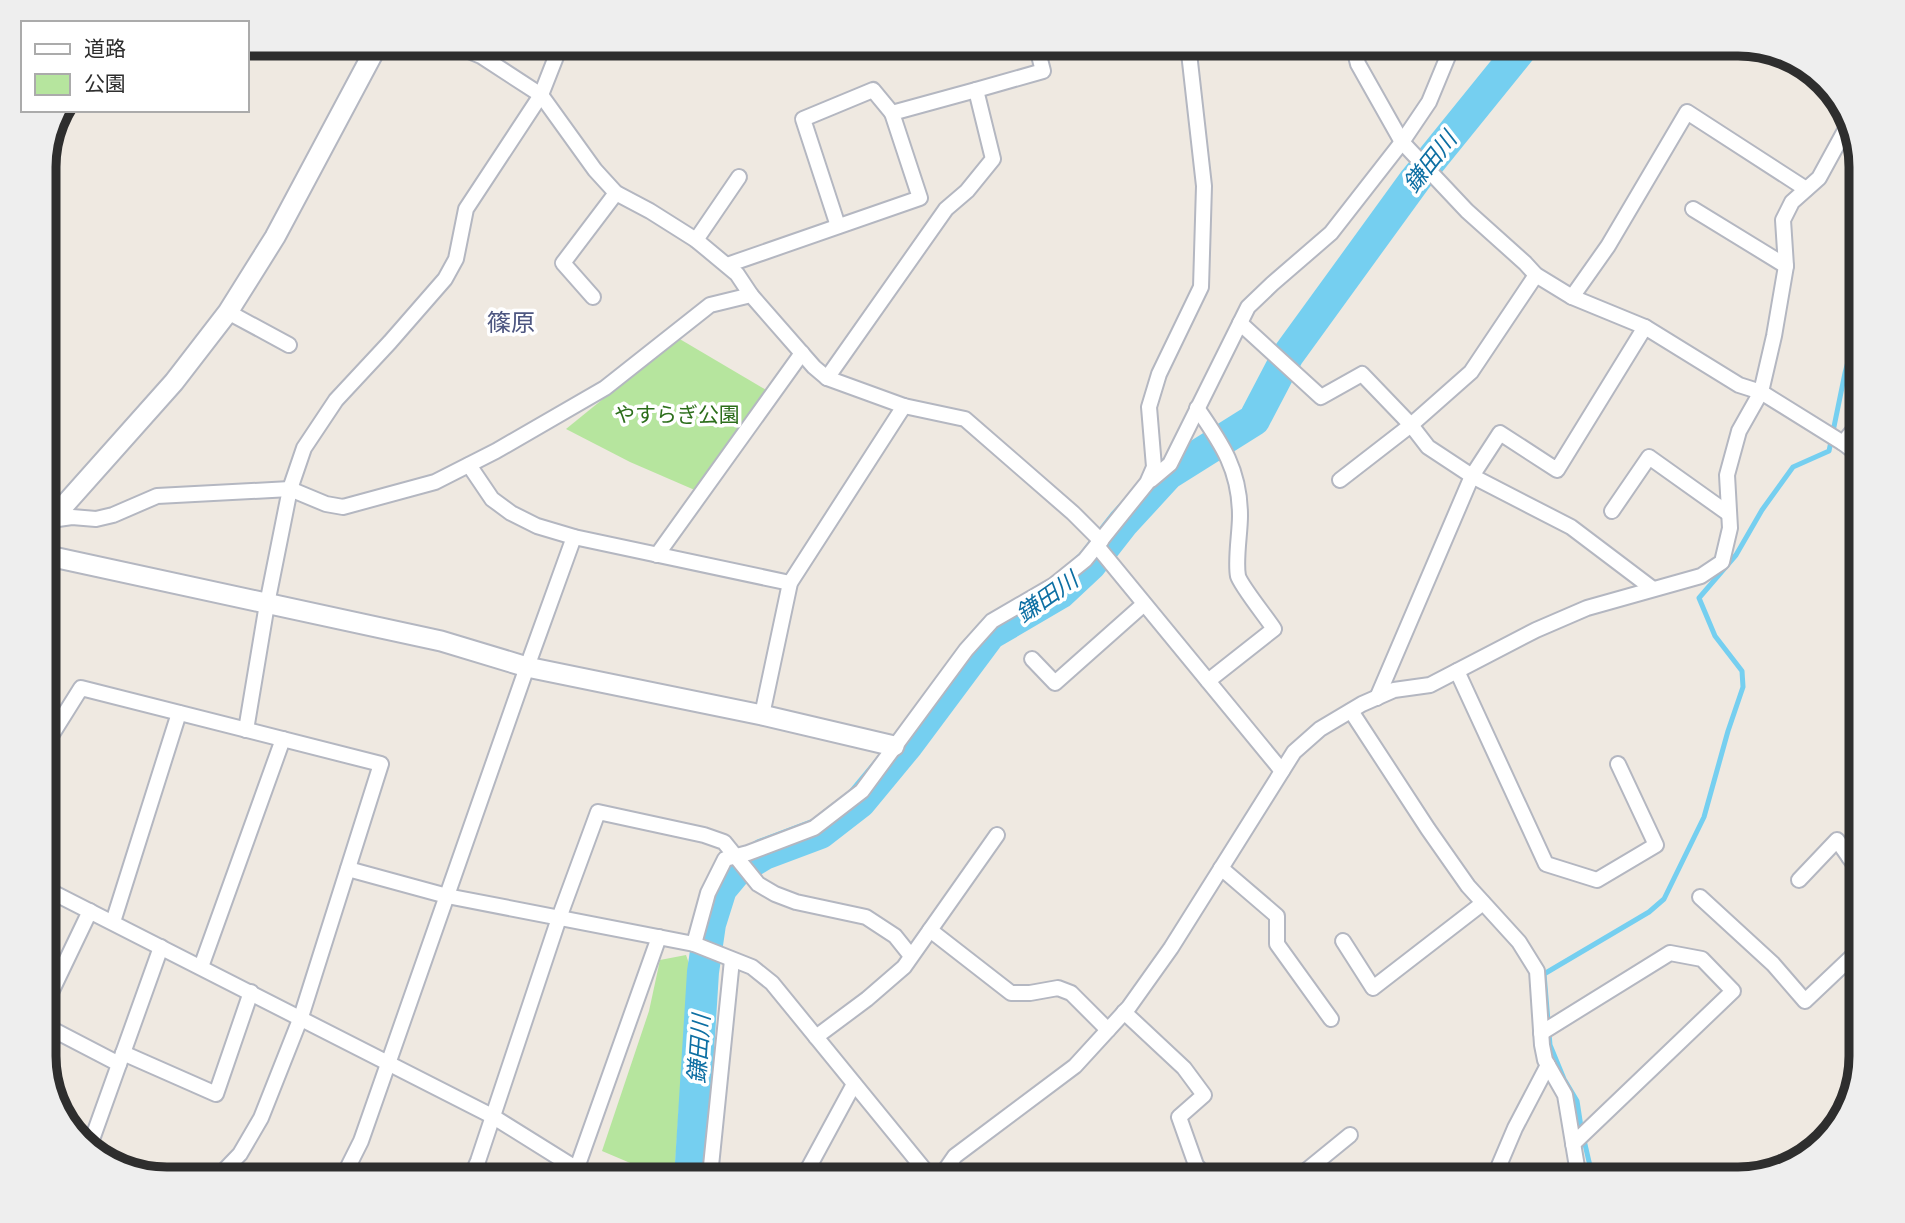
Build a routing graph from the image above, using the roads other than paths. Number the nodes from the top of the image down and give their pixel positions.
1 (372, 56) edge
2 (481, 56) edge
3 (556, 56) edge
4 (1039, 56) edge
5 (1189, 56) edge
6 (1356, 56) edge
7 (1448, 56) edge
8 (976, 90) junction
9 (541, 95) junction
10 (892, 113) junction
11 (1844, 133) edge
12 (1402, 142) junction
13 (739, 177) dead end
14 (1806, 189) junction
15 (616, 193) junction
16 (1692, 209) dead end
17 (838, 226) junction
18 (696, 240) junction
19 (727, 265) junction
20 (1786, 265) junction
21 (1536, 275) junction
22 (751, 295) junction
23 (593, 297) dead end
24 (1572, 297) junction
25 (228, 312) junction
26 (1240, 323) junction
27 (1645, 327) junction
28 (289, 345) dead end
29 (802, 353) junction
30 (827, 378) junction
31 (1761, 392) junction
32 (904, 406) junction
33 (1198, 408) junction
34 (1411, 425) junction
35 (1849, 436) edge
36 (1843, 443) junction
37 (1849, 448) edge
38 (470, 465) junction
39 (1472, 476) junction
40 (1340, 481) dead end
41 (1147, 483) junction
42 (290, 489) junction
43 (1612, 511) dead end
44 (56, 514) edge
45 (1729, 514) junction
46 (56, 521) edge
47 (574, 537) junction
48 (1099, 544) junction
49 (657, 555) junction
50 (56, 558) edge
51 (790, 583) junction
52 (1653, 589) junction
53 (267, 604) junction
54 (1144, 604) junction
55 (1032, 659) dead end
56 (527, 667) junction
57 (1457, 671) junction
58 (1208, 681) junction
59 (1377, 698) junction
60 (1352, 711) junction
61 (179, 713) junction
62 (762, 715) junction
63 (56, 728) edge
64 (246, 730) junction
65 (283, 739) junction
66 (894, 746) junction
67 (1618, 764) dead end
68 (1282, 771) junction
69 (997, 835) dead end
70 (1849, 848) edge
71 (735, 857) junction
72 (348, 869) junction
73 (1221, 869) junction
74 (1799, 880) dead end
75 (56, 894) edge
76 (447, 896) junction
77 (1700, 897) dead end
78 (1483, 903) junction
79 (89, 911) junction
80 (559, 918) junction
81 (113, 922) junction
82 (930, 930) junction
83 (659, 937) junction
84 (1343, 941) dead end
85 (694, 944) junction
86 (161, 947) junction
87 (911, 956) junction
88 (1849, 959) edge
89 (732, 960) junction
90 (201, 967) junction
91 (56, 981) edge
92 (251, 992) junction
93 (1124, 1012) junction
94 (301, 1017) junction
95 (1331, 1019) dead end
96 (56, 1030) edge
97 (1108, 1030) junction
98 (1541, 1033) junction
99 (816, 1037) junction
100 (121, 1058) junction
101 (389, 1062) junction
102 (1548, 1065) junction
103 (854, 1084) junction
104 (492, 1116) junction
105 (1350, 1135) dead end
106 (92, 1137) edge
107 (1573, 1144) junction
108 (228, 1167) edge
109 (348, 1167) edge
110 (475, 1167) edge
111 (565, 1167) edge
112 (577, 1167) edge
113 (711, 1167) edge
114 (809, 1167) edge
115 (922, 1167) edge
116 (947, 1167) edge
117 (1198, 1167) edge
118 (1311, 1167) edge
119 (1499, 1167) edge
120 (1577, 1167) edge

1 - 25 street
2 - 9 street
3 - 9 street
4 - 8 street
5 - 41 street
6 - 12 street
7 - 12 street
8 - 10 street
8 - 30 street
9 - 15 street
9 - 42 street
10 - 17 street
10 - 17 street
11 - 14 street
12 - 21 street
12 - 26 street
13 - 18 street
14 - 20 street
14 - 24 street
15 - 18 street
15 - 23 street
16 - 20 street
17 - 19 street
18 - 19 street
19 - 22 street
20 - 31 street
21 - 24 street
21 - 34 street
22 - 29 street
22 - 38 street
24 - 27 street
25 - 28 street
25 - 44 street
26 - 33 street
26 - 34 street
27 - 31 street
27 - 39 street
29 - 30 street
29 - 49 street
30 - 32 street
31 - 36 street
31 - 45 street
32 - 48 street
32 - 51 street
33 - 41 street
33 - 58 street
34 - 39 street
34 - 40 street
35 - 36 street
36 - 37 street
38 - 42 street
38 - 47 street
39 - 52 street
39 - 59 street
41 - 48 street
42 - 46 street
42 - 53 street
43 - 45 street
45 - 52 street
47 - 49 street
47 - 56 street
48 - 54 street
48 - 66 street
49 - 51 street
50 - 53 street
51 - 62 street
52 - 57 street
53 - 56 street
53 - 64 street
54 - 55 street
54 - 58 street
56 - 62 street
56 - 76 street
57 - 59 street
57 - 67 street
58 - 68 street
59 - 60 street
60 - 68 street
60 - 78 street
61 - 63 street
61 - 64 street
61 - 81 street
62 - 66 street
64 - 65 street
65 - 72 street
65 - 90 street
66 - 71 street
68 - 73 street
69 - 82 street
70 - 74 street
71 - 80 street
71 - 85 street
71 - 87 street
72 - 76 street
72 - 94 street
73 - 93 street
73 - 95 street
75 - 79 street
76 - 80 street
76 - 101 street
77 - 88 street
78 - 84 street
78 - 98 street
79 - 81 street
79 - 91 street
80 - 83 street
80 - 104 street
81 - 86 street
82 - 87 street
82 - 97 street
83 - 85 street
83 - 112 street
85 - 89 street
86 - 90 street
86 - 100 street
87 - 99 street
89 - 99 street
89 - 113 street
90 - 92 street
92 - 94 street
92 - 100 street
93 - 97 street
93 - 117 street
94 - 101 street
94 - 108 street
96 - 100 street
97 - 116 street
98 - 102 street
98 - 107 street
99 - 103 street
100 - 106 street
101 - 104 street
101 - 109 street
102 - 107 street
102 - 119 street
103 - 114 street
103 - 115 street
104 - 110 street
104 - 111 street
105 - 118 street
107 - 120 street

